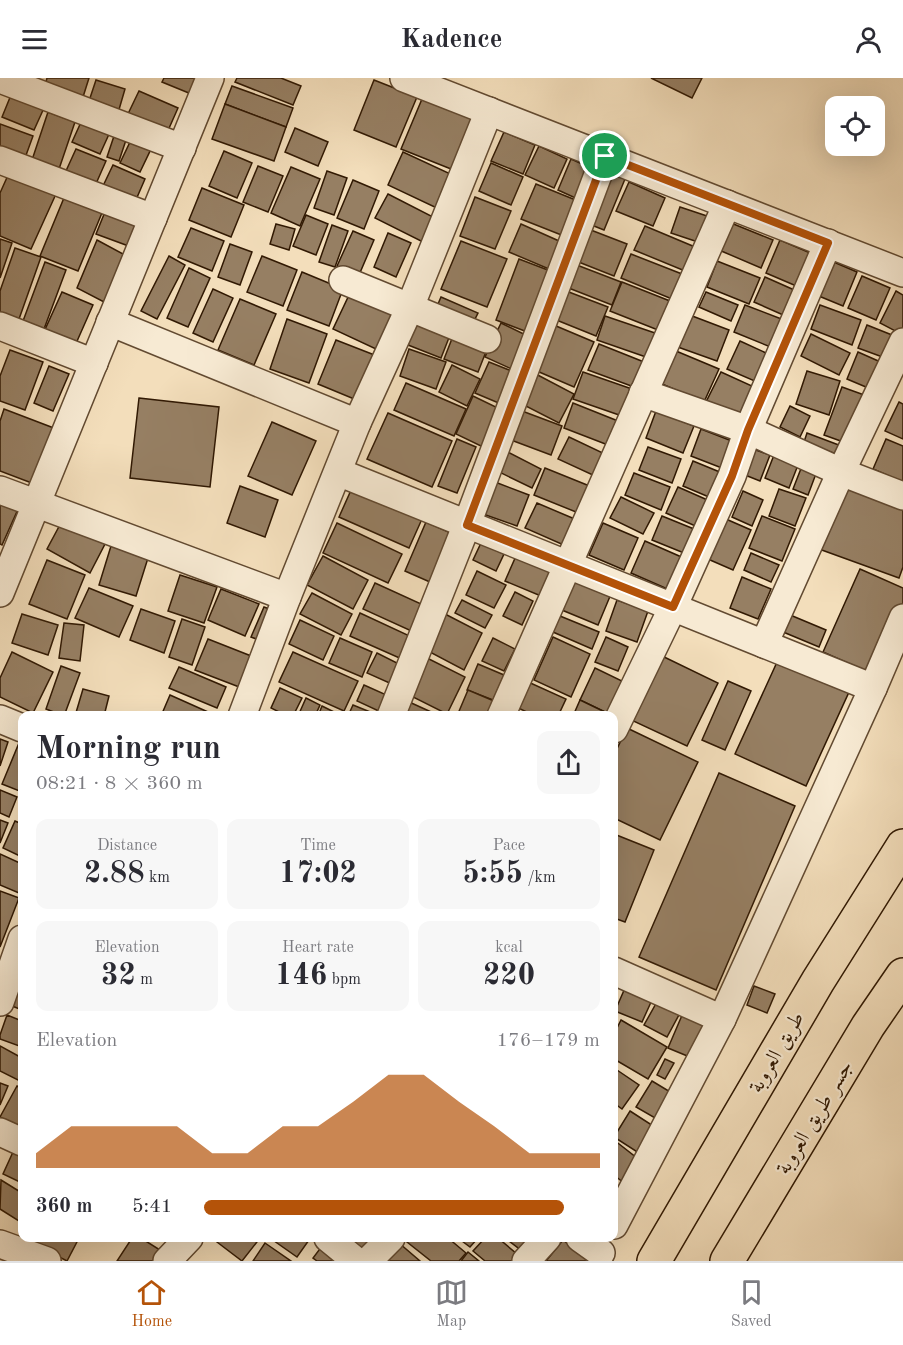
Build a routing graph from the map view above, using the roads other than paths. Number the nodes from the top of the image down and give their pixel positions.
1 (210, 78) edge
2 (404, 78) edge
3 (0, 79) edge
4 (489, 111) junction
5 (182, 148) junction
6 (605, 156) junction
7 (0, 160) edge
8 (726, 204) junction
9 (153, 218) junction
10 (828, 243) junction
11 (903, 273) edge
12 (343, 280) dead end
13 (410, 307) junction
14 (110, 322) junction
15 (0, 326) edge
16 (487, 339) dead end
17 (903, 342) edge
18 (94, 363) junction
19 (643, 393) junction
20 (357, 423) junction
21 (748, 430) junction
22 (338, 472) junction
23 (841, 472) junction
24 (0, 490) edge
25 (903, 496) edge
26 (37, 503) junction
27 (467, 525) junction
28 (567, 565) junction
29 (0, 593) edge
30 (287, 597) junction
31 (673, 607) junction
32 (903, 618) edge
33 (764, 644) junction
34 (873, 688) junction
35 (244, 711) edge
36 (393, 711) edge
37 (503, 711) edge
38 (0, 719) edge
39 (618, 721) edge
40 (18, 726) edge
41 (903, 846) edge
42 (18, 950) edge
43 (903, 975) edge
44 (618, 981) edge
45 (0, 1002) edge
46 (722, 1019) junction
47 (0, 1132) edge
48 (18, 1140) edge
49 (618, 1217) edge
50 (333, 1242) edge
51 (387, 1242) edge
52 (543, 1242) edge
53 (587, 1242) edge
54 (0, 1244) edge
55 (603, 1251) edge
56 (33, 1253) edge
57 (356, 1261) edge
58 (368, 1261) edge
59 (526, 1261) edge
60 (654, 1261) edge
61 (727, 1261) edge

1 - 5 street
2 - 4 street
3 - 5 street
4 - 6 street
4 - 13 street
5 - 9 street
6 - 8 street
6 - 27 street
7 - 9 street
8 - 10 street
8 - 19 street
9 - 14 street
10 - 11 street
10 - 21 street
12 - 13 street
13 - 16 street
13 - 20 street
14 - 18 street
14 - 20 street
15 - 18 street
17 - 23 street
18 - 26 street
19 - 21 street
19 - 28 street
20 - 22 street
21 - 23 street
21 - 31 street
22 - 27 street
22 - 30 street
23 - 25 street
23 - 33 street
24 - 26 street
26 - 29 street
26 - 30 street
27 - 28 street
27 - 36 street
28 - 31 street
28 - 37 street
30 - 35 street
31 - 33 street
31 - 39 street
32 - 34 street
33 - 34 street
34 - 46 street
38 - 40 street
41 - 60 highway, طريق العروبة
42 - 45 street
43 - 61 highway, جسر طريق العروبة
44 - 46 street
46 - 49 street
47 - 48 street
50 - 57 street
51 - 58 street
52 - 59 street
53 - 55 street
54 - 56 street

